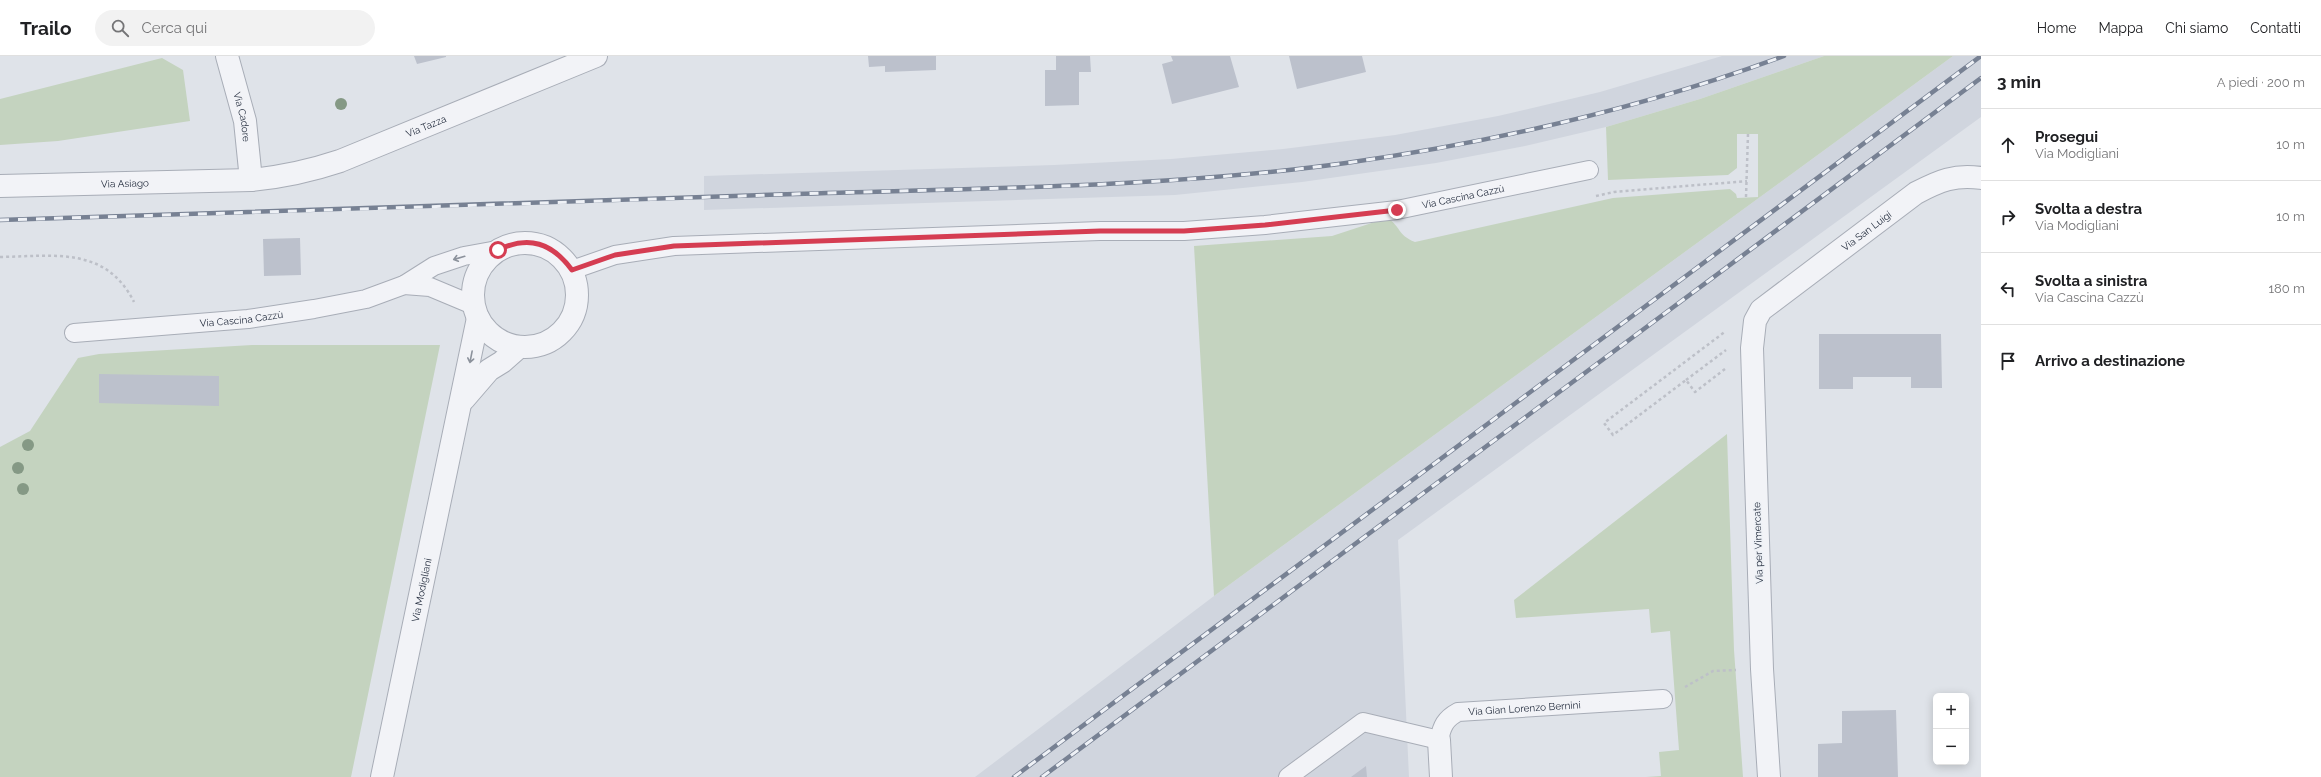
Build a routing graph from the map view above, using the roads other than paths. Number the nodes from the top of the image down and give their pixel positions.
1 (227, 56) edge
2 (596, 56) edge
3 (1589, 170) dead end
4 (1981, 178) edge
5 (251, 180) junction
6 (0, 186) edge
7 (498, 250) junction
8 (572, 270) junction
9 (404, 284) junction
10 (1761, 310) joint
11 (476, 312) junction
12 (74, 333) dead end
13 (519, 347) junction
14 (461, 403) junction
15 (1663, 699) road end
16 (1439, 740) junction
17 (382, 777) edge
18 (1288, 777) edge
19 (1441, 777) edge
20 (1769, 777) edge

1 - 5 street, Via Cadore
2 - 5 street, Via Tazza
3 - 8 lane, Via Cascina Cazzù
4 - 10 street, Via San Luigi
5 - 6 street, Via Asiago
7 - 8 street, Via Modigliani
7 -> 9 lane, Via Cascina Cazzù
7 - 11 street, Via Modigliani
8 - 13 street, Via Modigliani
9 - 11 lane, Via Cascina Cazzù
9 - 12 lane, Via Cascina Cazzù
10 - 20 street, Via per Vimercate
11 - 13 street, Via Modigliani
11 -> 14 street, Via Modigliani
13 - 14 street, Via Modigliani
14 - 17 street, Via Modigliani
15 - 16 lane, Via Gian Lorenzo Bernini
16 - 18 lane
16 - 19 street, Via Gian Lorenzo Bernini

